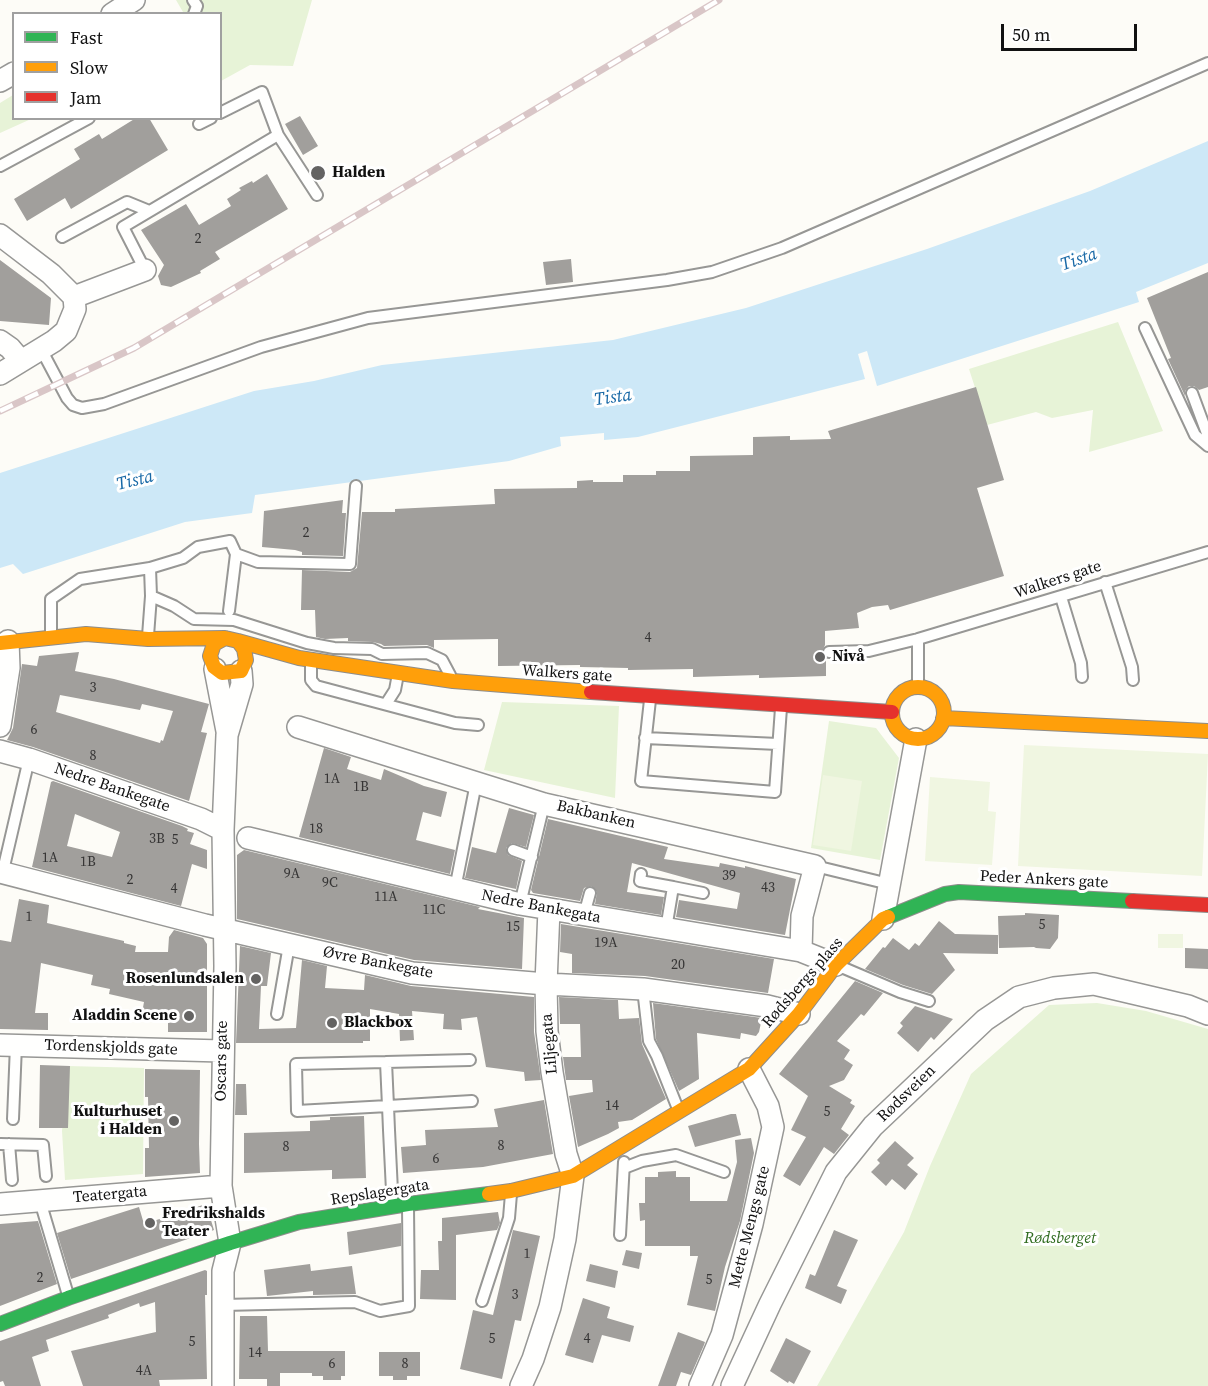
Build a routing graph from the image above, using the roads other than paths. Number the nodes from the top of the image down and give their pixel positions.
1 (1208, 63) edge
2 (222, 112) edge
3 (85, 120) edge
4 (207, 120) edge
5 (199, 124) dead end
6 (278, 135) junction
7 (0, 166) edge
8 (317, 195) dead end
9 (149, 211) junction
10 (0, 235) edge
11 (62, 237) dead end
12 (145, 270) joint
13 (74, 297) junction
14 (1145, 328) dead end
15 (0, 341) edge
16 (41, 349) junction
17 (21, 361) junction
18 (0, 374) edge
19 (1192, 393) dead end
20 (1208, 436) edge
21 (1208, 446) edge
22 (356, 486) dead end
23 (1208, 552) edge
24 (236, 554) junction
25 (150, 568) junction
26 (1105, 582) junction
27 (151, 596) junction
28 (1060, 597) junction
29 (229, 611) dead end
30 (51, 636) junction
31 (148, 639) junction
32 (918, 639) junction
33 (231, 640) junction
34 (4, 642) edge
35 (176, 651) dead end
36 (829, 652) dead end
37 (281, 655) junction
38 (194, 659) dead end
39 (311, 660) junction
40 (214, 668) junction
41 (242, 671) junction
42 (398, 674) junction
43 (1082, 677) dead end
44 (1133, 680) dead end
45 (453, 681) junction
46 (918, 687) junction
47 (650, 697) junction
48 (2, 698) edge
49 (386, 704) junction
50 (782, 705) junction
51 (892, 712) junction
52 (1198, 716) dead end
53 (943, 718) junction
54 (478, 725) dead end
55 (0, 726) edge
56 (298, 727) dead end
57 (1169, 730) junction
58 (1208, 731) edge
59 (227, 735) junction
60 (645, 738) junction
61 (916, 739) junction
62 (778, 744) junction
63 (0, 751) edge
64 (29, 759) junction
65 (476, 783) junction
66 (544, 804) junction
67 (223, 830) junction
68 (248, 838) dead end
69 (513, 850) dead end
70 (532, 857) junction
71 (814, 866) junction
72 (641, 874) dead end
73 (1, 876) edge
74 (889, 884) junction
75 (673, 887) junction
76 (455, 889) junction
77 (590, 893) dead end
78 (703, 893) dead end
79 (520, 904) junction
80 (1208, 905) edge
81 (549, 909) junction
82 (584, 915) junction
83 (883, 919) junction
84 (223, 928) junction
85 (666, 929) junction
86 (289, 945) junction
87 (801, 951) junction
88 (836, 965) junction
89 (546, 984) junction
90 (643, 989) junction
91 (928, 1001) dead end
92 (277, 1014) dead end
93 (799, 1014) junction
94 (1208, 1014) edge
95 (8, 1045) edge
96 (222, 1051) junction
97 (470, 1060) dead end
98 (386, 1062) junction
99 (749, 1069) junction
100 (472, 1101) dead end
101 (388, 1106) junction
102 (680, 1112) junction
103 (13, 1119) dead end
104 (4, 1144) edge
105 (624, 1147) junction
106 (624, 1168) junction
107 (724, 1172) dead end
108 (46, 1176) dead end
109 (573, 1176) junction
110 (12, 1180) dead end
111 (221, 1186) junction
112 (511, 1191) junction
113 (40, 1201) junction
114 (0, 1204) edge
115 (408, 1204) junction
116 (393, 1207) junction
117 (620, 1235) dead end
118 (230, 1243) junction
119 (68, 1298) junction
120 (482, 1301) dead end
121 (223, 1305) junction
122 (0, 1324) edge
123 (223, 1386) edge
124 (521, 1386) edge
125 (700, 1386) edge
126 (732, 1386) edge

1 - 16 lane
2 - 6 lane
3 - 7 lane
4 - 5 lane
6 - 8 lane
6 - 9 lane
9 - 11 lane
9 - 12 lane
10 - 13 street
12 - 13 street
13 - 16 street
14 - 21 lane
15 - 17 street
16 - 17 street
17 - 18 street
19 - 20 lane
22 - 24 lane
23 - 26 lane, Walkers gate
24 - 25 lane
24 - 29 lane
25 - 27 lane
25 - 30 lane
26 - 28 lane, Walkers gate
26 - 44 lane
27 - 31 lane
27 - 45 lane
28 - 32 lane, Walkers gate
28 - 43 lane
30 - 31 street
30 - 34 street
31 - 33 street
31 - 35 street
32 - 36 lane, Walkers gate
32 - 46 lane
33 - 37 street
33 - 40 street
33 - 41 street
34 - 48 street
37 - 39 street, Walkers gate
37 - 41 street
38 - 40 street
39 - 42 street, Walkers gate
39 - 49 lane
40 - 41 street
40 - 59 street, Oscars gate
41 - 59 street, Oscars gate
42 - 45 street, Walkers gate
42 - 49 lane
45 - 47 street, Walkers gate
46 - 51 street
46 - 53 street
47 - 50 street, Walkers gate
47 - 60 lane
48 - 55 street
49 - 54 lane
50 - 51 street, Walkers gate
50 - 62 lane
51 - 61 street
52 - 57 street
53 - 57 street
53 - 61 street
56 - 65 street, Bakbanken
57 - 58 street
59 - 67 street, Oscars gate
60 - 62 lane
60 - 62 lane
61 - 74 street
63 - 64 street, Nedre Bankegate
64 - 67 street, Nedre Bankegate
64 - 73 lane
65 - 66 street, Bakbanken
65 - 76 lane
66 - 70 lane
66 - 71 street, Bakbanken
67 - 84 street, Oscars gate
68 - 76 street, Nedre Bankegata
69 - 70 lane
70 - 79 lane
71 - 74 lane
71 - 87 street
72 - 75 lane
73 - 84 street, Øvre Bankegate
74 - 83 street
75 - 78 lane
75 - 85 lane
76 - 79 street, Nedre Bankegata
77 - 82 lane
79 - 81 street, Nedre Bankegata
80 - 83 street, Peder Ankers gate
81 - 82 street, Nedre Bankegata
81 - 89 street, Liljegata
82 - 85 street, Nedre Bankegata
83 - 88 street, Rødsbergs plass
84 - 86 street, Øvre Bankegate
84 - 96 street, Oscars gate
85 - 87 street, Nedre Bankegata
86 - 89 street, Øvre Bankegate
86 - 92 lane
87 - 88 street, Nedre Bankegata
88 - 91 lane
88 - 93 street, Rødsbergs plass
89 - 90 street, Øvre Bankegate
89 - 109 street, Liljegata
90 - 93 street, Øvre Bankegate
90 - 102 lane
93 - 99 street, Rødsbergs plass
94 - 126 street, Rødsveien
95 - 96 street, Tordenskjolds gate
95 - 103 lane
96 - 111 street, Oscars gate
97 - 98 lane
98 - 101 lane
98 - 101 lane
99 - 102 street, Repslagergata
99 - 125 street, Mette Mengs gate
100 - 101 lane
101 - 116 lane
102 - 105 street, Repslagergata
104 - 108 lane
104 - 110 lane
105 - 106 lane
105 - 109 street, Repslagergata
106 - 107 lane
106 - 117 lane
109 - 112 street, Repslagergata
109 - 124 street
111 - 113 street, Teatergata
111 - 118 street, Oscars gate
112 - 115 street, Repslagergata
112 - 120 lane
113 - 114 street, Teatergata
113 - 119 lane
115 - 116 street, Repslagergata
115 - 121 lane
116 - 118 street, Repslagergata
118 - 119 street, Repslagergata
118 - 121 street, Oscars gate
119 - 122 street, Repslagergata
121 - 123 street, Oscars gate

